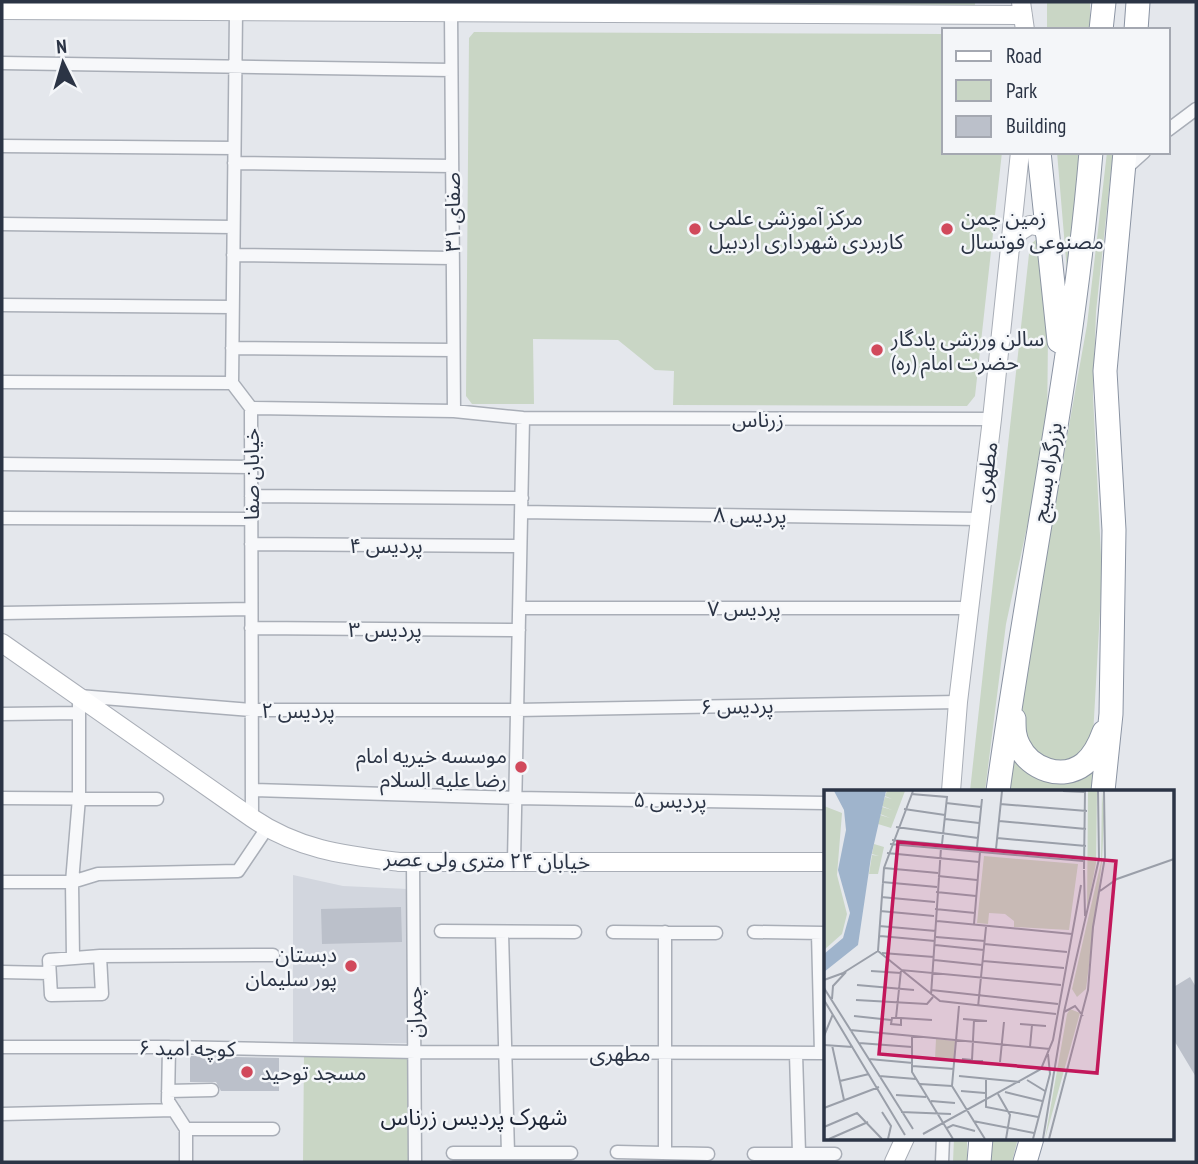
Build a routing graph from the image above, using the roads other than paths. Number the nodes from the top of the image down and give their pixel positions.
1 (1104, 2) edge
2 (1138, 2) edge
3 (451, 7) edge
4 (2, 10) edge
5 (236, 11) junction
6 (1023, 15) edge
7 (1101, 28) edge
8 (1136, 28) edge
9 (2, 63) edge
10 (235, 67) junction
11 (451, 70) junction
12 (1196, 109) edge
13 (1170, 128) edge
14 (2, 146) edge
15 (234, 148) junction
16 (1020, 154) edge
17 (1039, 154) edge
18 (1091, 154) edge
19 (1140, 154) edge
20 (1124, 162) edge
21 (234, 163) junction
22 (452, 166) junction
23 (2, 224) edge
24 (233, 227) junction
25 (1048, 237) junction
26 (1009, 252) junction
27 (233, 255) junction
28 (452, 258) junction
29 (2, 305) edge
30 (232, 307) junction
31 (232, 348) junction
32 (453, 350) junction
33 (1063, 377) junction
34 (2, 382) edge
35 (232, 383) junction
36 (251, 408) junction
37 (454, 411) junction
38 (523, 418) junction
39 (992, 419) junction
40 (2, 464) edge
41 (251, 467) junction
42 (251, 496) junction
43 (521, 505) junction
44 (2, 518) edge
45 (251, 519) junction
46 (979, 519) junction
47 (251, 544) junction
48 (520, 546) junction
49 (519, 608) junction
50 (968, 608) junction
51 (251, 609) junction
52 (2, 613) edge
53 (251, 628) junction
54 (519, 630) junction
55 (2, 643) edge
56 (1012, 692) junction
57 (958, 702) junction
58 (79, 705) junction
59 (251, 710) junction
60 (517, 710) junction
61 (2, 714) edge
62 (1111, 714) junction
63 (251, 790) junction
64 (951, 790) edge
65 (999, 790) edge
66 (1103, 790) edge
67 (2, 798) edge
68 (79, 798) junction
69 (515, 798) junction
70 (157, 799) dead end
71 (824, 803) edge
72 (259, 823) junction
73 (514, 861) junction
74 (413, 862) junction
75 (824, 862) edge
76 (2, 882) edge
77 (72, 882) junction
78 (440, 931) dead end
79 (575, 932) dead end
80 (613, 932) dead end
81 (665, 932) junction
82 (754, 932) dead end
83 (502, 933) junction
84 (716, 933) dead end
85 (822, 933) edge
86 (273, 955) dead end
87 (100, 956) junction
88 (73, 958) junction
89 (2, 972) edge
90 (49, 973) junction
91 (169, 1046) junction
92 (2, 1047) edge
93 (415, 1052) junction
94 (506, 1052) junction
95 (665, 1053) junction
96 (823, 1053) edge
97 (796, 1054) junction
98 (212, 1090) dead end
99 (168, 1091) junction
100 (174, 1110) junction
101 (2, 1114) edge
102 (186, 1129) junction
103 (273, 1129) dead end
104 (904, 1140) edge
105 (943, 1140) edge
106 (981, 1140) edge
107 (1031, 1140) edge
108 (617, 1152) dead end
109 (453, 1153) dead end
110 (508, 1153) junction
111 (571, 1153) dead end
112 (665, 1153) junction
113 (799, 1153) junction
114 (708, 1154) dead end
115 (754, 1154) dead end
116 (835, 1154) dead end
117 (186, 1162) edge
118 (415, 1162) edge
119 (894, 1162) edge
120 (942, 1162) edge
121 (979, 1162) edge
122 (1025, 1162) edge

1 - 7 highway
2 - 8 highway
3 - 5 street
3 - 6 street
3 - 11 street, صفای ۳۱
4 - 5 street
5 - 10 street
9 - 10 street
10 - 11 street
10 - 15 street
11 - 22 street, صفای ۳۱
12 - 13 street
14 - 15 street
15 - 21 street
16 - 26 street, مطهری
17 - 25 highway
18 - 33 highway, بزرگراه بسیج
19 - 20 street
20 - 62 highway
21 - 22 street
21 - 24 street
22 - 28 street, صفای ۳۱
23 - 24 street
24 - 27 street
25 - 26 street
25 - 33 highway
26 - 39 street, مطهری
27 - 28 street
27 - 30 street
28 - 32 street, صفای ۳۱
29 - 30 street
30 - 31 street
31 - 32 street
31 - 35 street
32 - 37 street, صفای ۳۱
33 - 56 highway, بزرگراه بسیج
34 - 35 street
35 - 36 street, خیابان صفا
36 - 37 street, زرناس
36 - 41 street, خیابان صفا
37 - 38 street, زرناس
38 - 39 street, زرناس
38 - 43 street
39 - 46 street, مطهری
40 - 41 street
41 - 42 street, خیابان صفا
42 - 43 street, پردیس ۸
42 - 45 street, خیابان صفا
43 - 46 street, پردیس ۸
43 - 48 street
44 - 45 street
45 - 47 street, خیابان صفا
46 - 50 street, مطهری
47 - 48 street, پردیس ۴
47 - 51 street, خیابان صفا
48 - 49 street
49 - 50 street, پردیس ۷
49 - 54 street
50 - 57 street, مطهری
51 - 52 street
51 - 53 street, خیابان صفا
53 - 54 street, پردیس ۳
53 - 59 street, خیابان صفا
54 - 60 street
55 - 58 street, خیابان ۲۴ متری ولی عصر
56 - 62 highway
56 - 65 highway, بزرگراه بسیج
57 - 60 street, پردیس ۶
57 - 64 street, مطهری
58 - 59 street, پردیس ۲
58 - 61 street, پردیس ۲
58 - 68 street
58 - 72 street, خیابان ۲۴ متری ولی عصر
59 - 60 street, پردیس ۲
59 - 63 street, خیابان صفا
60 - 69 street
62 - 66 highway
63 - 69 street, پردیس ۵
63 - 72 street, خیابان صفا
67 - 68 street
68 - 70 street
68 - 77 street
69 - 71 street, پردیس ۵
69 - 73 street
72 - 74 street, خیابان ۲۴ متری ولی عصر
72 - 77 street
73 - 74 street, خیابان ۲۴ متری ولی عصر
73 - 75 street, خیابان ۲۴ متری ولی عصر
74 - 93 street, چمران
76 - 77 street
77 - 88 street
78 - 83 street
79 - 83 street
80 - 81 street
81 - 84 street
81 - 95 street
82 - 85 street
83 - 94 street
85 - 96 street
86 - 87 street
87 - 88 street
87 - 90 street
88 - 90 street
89 - 90 street
91 - 92 street, کوچه امید ۶
91 - 93 street, کوچه امید ۶
91 - 99 street
93 - 94 street, مطهری
93 - 118 street, چمران
94 - 95 street, مطهری
94 - 110 street
95 - 97 street, مطهری
95 - 112 street
96 - 97 street, مطهری
97 - 113 street
98 - 99 street
99 - 100 street
100 - 101 street
100 - 102 street
102 - 103 street
102 - 117 street
104 - 119 street
105 - 120 street
106 - 121 highway
107 - 122 highway
108 - 112 street
109 - 110 street
110 - 111 street
112 - 114 street
113 - 115 street
113 - 116 street

